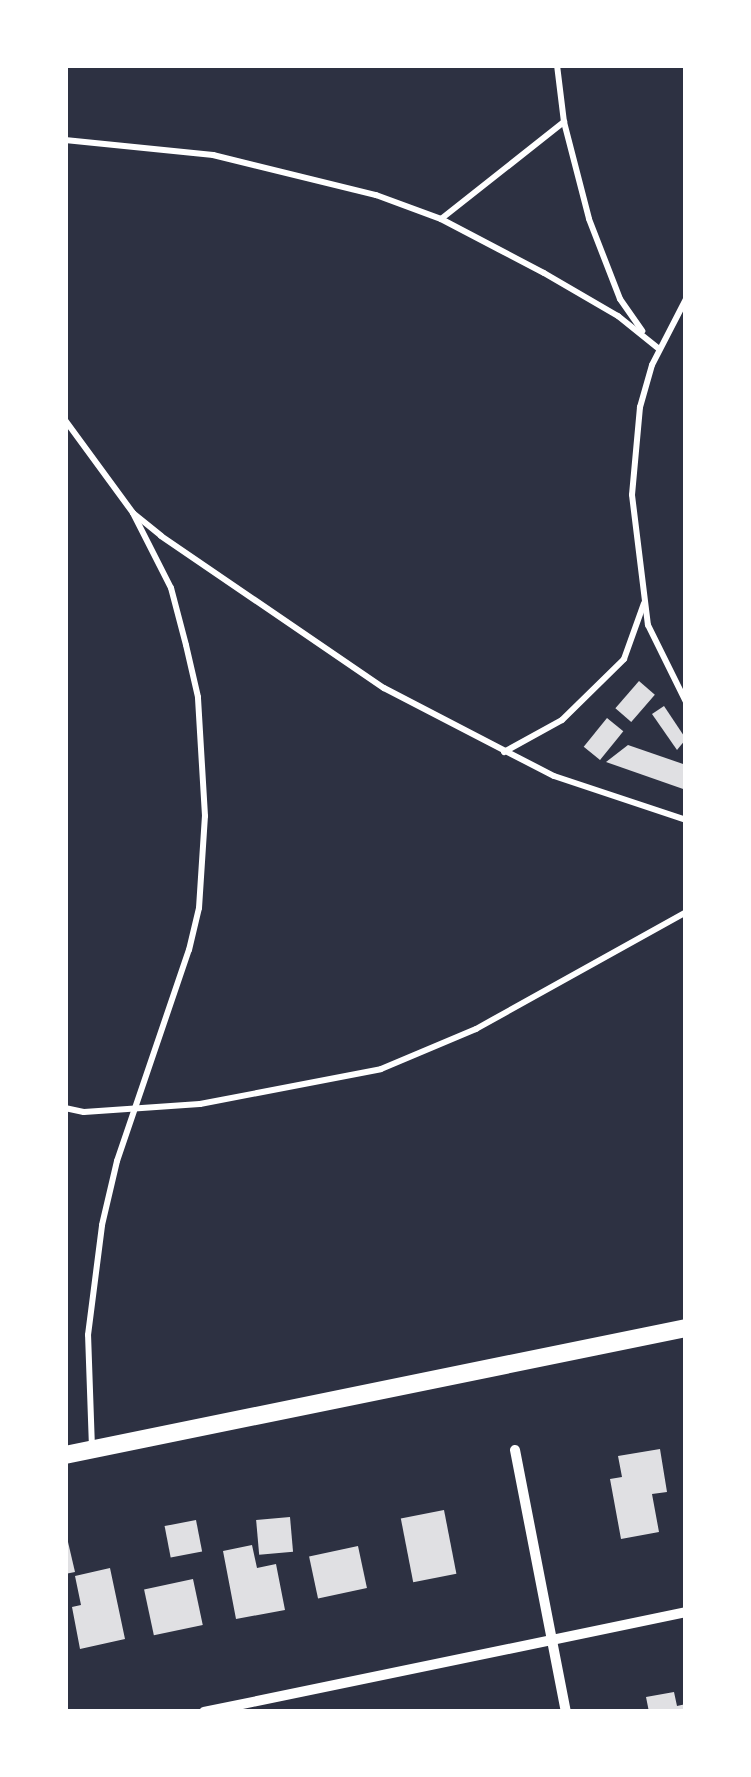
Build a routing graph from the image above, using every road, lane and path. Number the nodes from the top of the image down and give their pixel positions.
1 (557, 65) edge
2 (564, 122) junction
3 (65, 140) edge
4 (441, 219) junction
5 (686, 298) edge
6 (646, 336) junction
7 (659, 348) junction
8 (65, 420) edge
9 (133, 512) junction
10 (644, 602) junction
11 (686, 702) edge
12 (503, 752) junction
13 (686, 820) edge
14 (686, 912) edge
15 (65, 1108) edge
16 (133, 1110) junction
17 (686, 1328) edge
18 (92, 1449) junction
19 (515, 1450) dead end
20 (65, 1455) edge
21 (686, 1612) edge
22 (552, 1640) junction
23 (204, 1712) edge
24 (566, 1712) edge

1 - 2 lane
2 - 4 lane
2 - 6 lane
3 - 4 lane
4 - 6 lane
5 - 7 lane
6 - 7 lane
7 - 10 lane
8 - 9 lane
9 - 12 lane
9 - 16 lane
10 - 11 lane
10 - 12 lane
12 - 13 lane
14 - 16 lane
15 - 16 lane
16 - 18 lane
17 - 18 main road
18 - 20 main road
19 - 22 street
21 - 22 street
22 - 23 street
22 - 24 street

